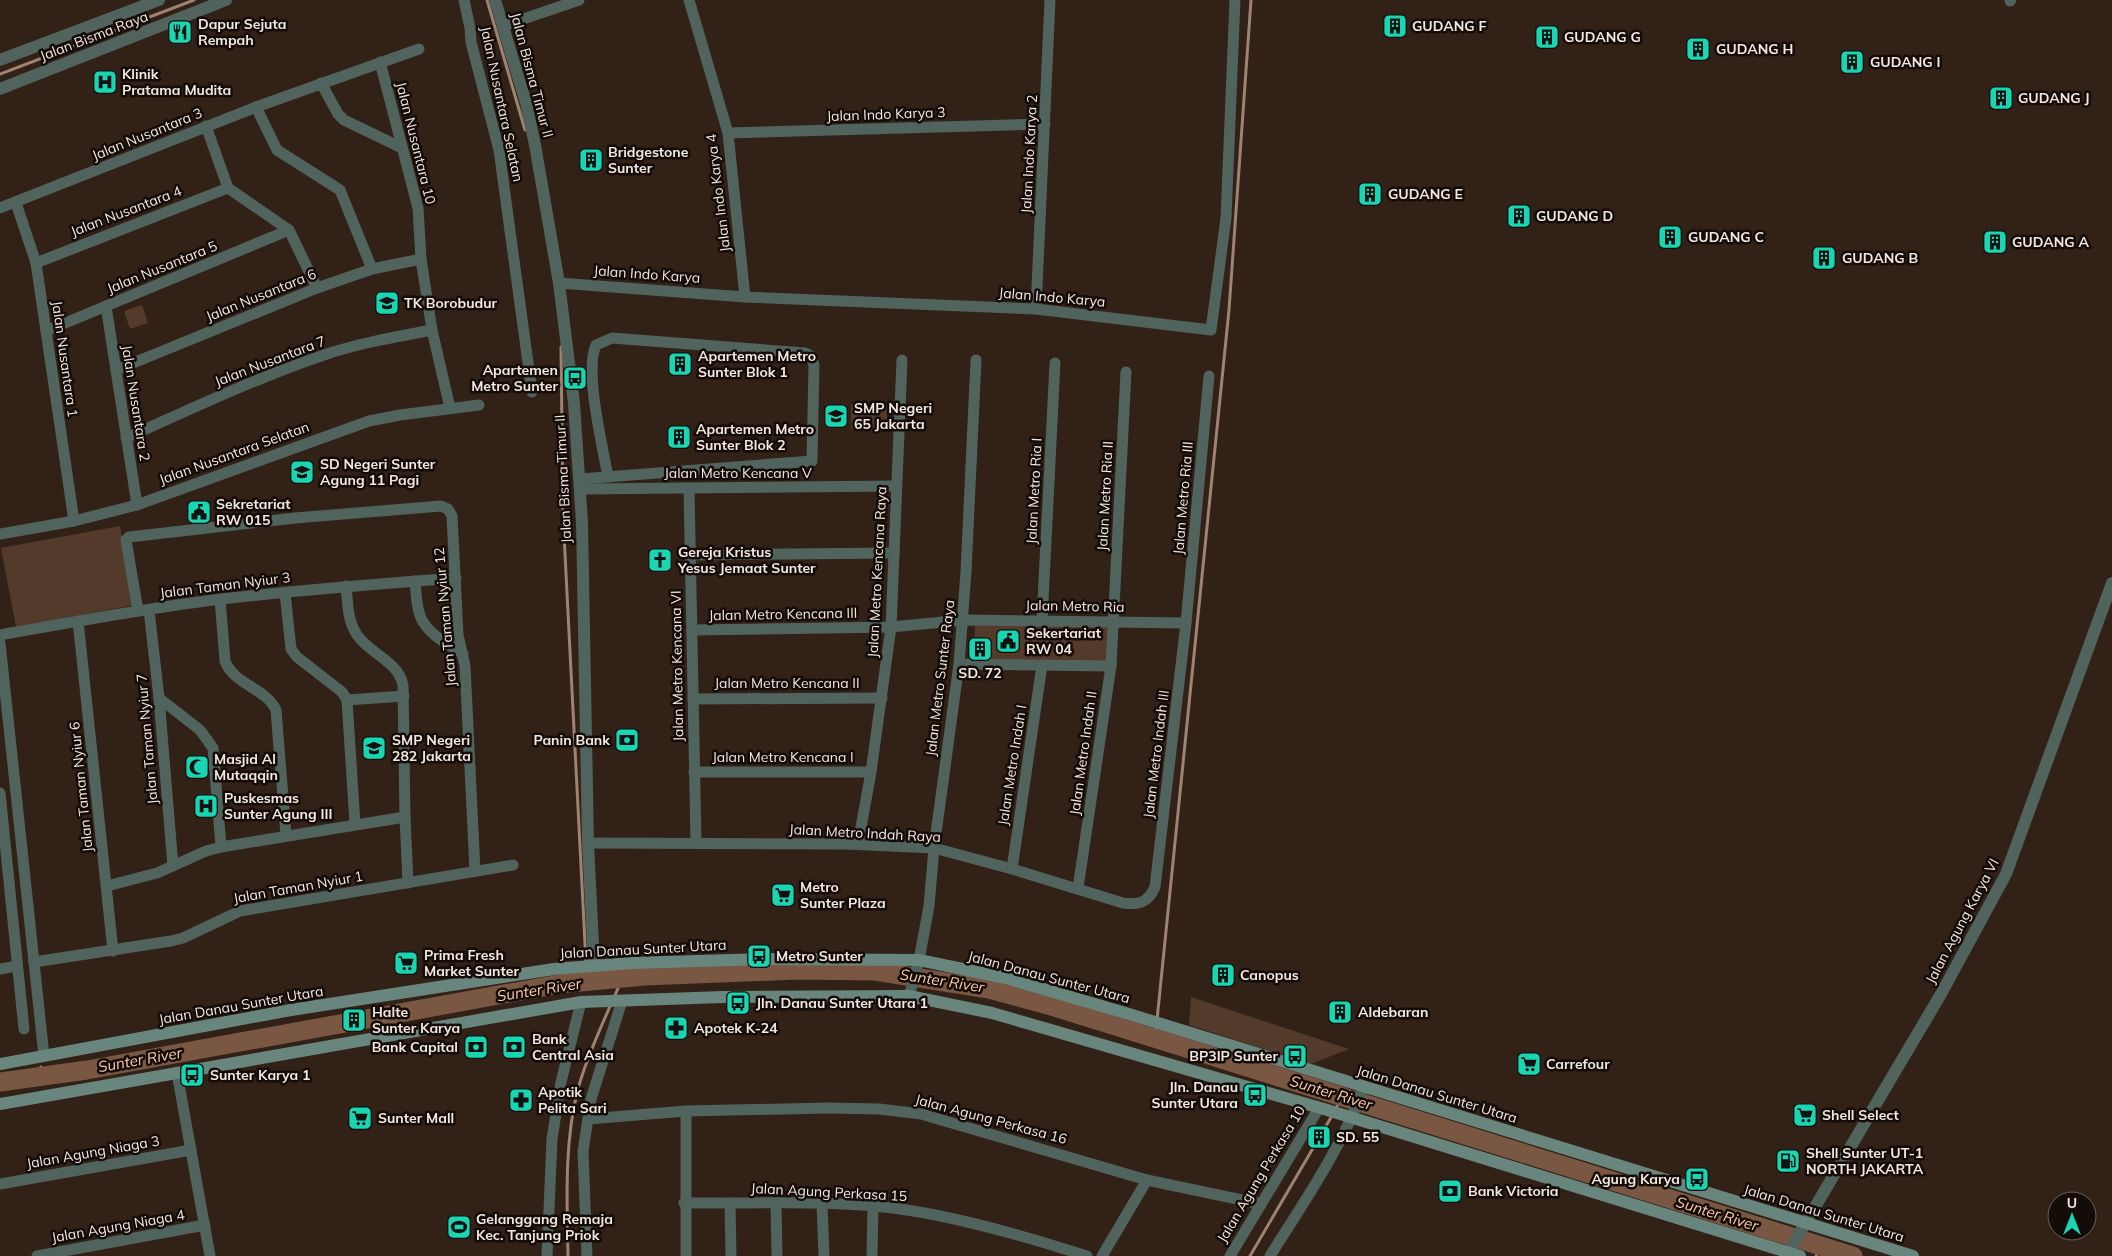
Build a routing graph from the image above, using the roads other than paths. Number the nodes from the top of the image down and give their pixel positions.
1 (159, 0) edge
2 (226, 0) edge
3 (464, 0) edge
4 (495, 0) edge
5 (579, 0) edge
6 (690, 0) edge
7 (1050, 0) edge
8 (1236, 0) edge
9 (503, 26) junction
10 (418, 49) dead end
11 (0, 60) edge
12 (380, 62) junction
13 (321, 83) junction
14 (0, 89) edge
15 (256, 107) junction
16 (1045, 124) junction
17 (206, 126) junction
18 (728, 133) junction
19 (402, 148) junction
20 (228, 188) junction
21 (16, 203) junction
22 (0, 208) edge
23 (290, 230) junction
24 (421, 259) junction
25 (36, 262) junction
26 (372, 269) junction
27 (559, 283) junction
28 (317, 288) junction
29 (745, 297) junction
30 (106, 306) junction
31 (1036, 309) junction
32 (432, 330) junction
33 (46, 331) junction
34 (902, 360) dead end
35 (976, 360) dead end
36 (1055, 363) dead end
37 (116, 370) junction
38 (1126, 372) dead end
39 (1209, 376) dead end
40 (532, 392) dead end
41 (573, 398) junction
42 (594, 399) junction
43 (478, 405) dead end
44 (450, 408) junction
45 (126, 438) junction
46 (608, 477) junction
47 (580, 484) junction
48 (896, 486) junction
49 (689, 488) junction
50 (137, 505) junction
51 (74, 521) junction
52 (0, 534) edge
53 (126, 540) joint
54 (894, 554) junction
55 (690, 555) junction
56 (456, 578) junction
57 (415, 581) junction
58 (2112, 583) edge
59 (346, 586) junction
60 (285, 593) junction
61 (220, 599) junction
62 (144, 611) junction
63 (964, 620) junction
64 (1042, 620) junction
65 (78, 621) junction
66 (1114, 621) junction
67 (1186, 624) junction
68 (891, 627) junction
69 (692, 630) junction
70 (0, 635) edge
71 (0, 644) edge
72 (463, 654) junction
73 (959, 664) junction
74 (1042, 665) junction
75 (1111, 666) junction
76 (404, 696) junction
77 (159, 698) junction
78 (882, 698) junction
79 (693, 699) junction
80 (347, 700) junction
81 (694, 772) junction
82 (871, 772) junction
83 (0, 793) edge
84 (405, 817) junction
85 (355, 824) junction
86 (286, 835) junction
87 (588, 843) junction
88 (696, 843) junction
89 (858, 844) junction
90 (221, 846) junction
91 (934, 848) junction
92 (513, 865) dead end
93 (173, 866) junction
94 (1012, 868) junction
95 (475, 871) junction
96 (408, 883) junction
97 (107, 886) junction
98 (1155, 887) joint
99 (1078, 888) junction
100 (112, 951) junction
101 (34, 962) junction
102 (918, 964) junction
103 (592, 965) junction
104 (17, 966) junction
105 (0, 969) edge
106 (910, 992) junction
107 (618, 1001) junction
108 (584, 1002) junction
109 (24, 1029) dead end
110 (44, 1056) junction
111 (0, 1064) edge
112 (178, 1072) junction
113 (1363, 1090) junction
114 (0, 1104) edge
115 (1321, 1109) junction
116 (686, 1110) junction
117 (1348, 1115) junction
118 (588, 1119) junction
119 (191, 1150) junction
120 (1147, 1180) junction
121 (0, 1184) edge
122 (684, 1202) junction
123 (730, 1203) junction
124 (776, 1204) junction
125 (822, 1204) junction
126 (1261, 1204) junction
127 (873, 1207) junction
128 (205, 1225) junction
129 (1804, 1226) junction
130 (1792, 1253) edge
131 (37, 1256) edge
132 (210, 1256) edge
133 (548, 1256) edge
134 (587, 1256) edge
135 (686, 1256) edge
136 (731, 1256) edge
137 (777, 1256) edge
138 (824, 1256) edge
139 (872, 1256) edge
140 (1087, 1256) edge
141 (1102, 1256) edge
142 (1230, 1256) edge
143 (1270, 1256) edge
144 (1913, 1256) edge

1 - 11 street, Jalan Bisma Raya
2 - 14 street, Jalan Bisma Raya
3 - 40 street, Jalan Nusantara Selatan
4 - 9 street, Jalan Bisma Timur II
5 - 9 street
6 - 18 street, Jalan Indo Karya 4
7 - 16 street, Jalan Indo Karya 2
8 - 31 street, Jalan Indo Karya
9 - 27 street, Jalan Bisma Timur II
10 - 12 street, Jalan Nusantara 3
12 - 13 street, Jalan Nusantara 3
12 - 19 street, Jalan Nusantara 10
13 - 15 street, Jalan Nusantara 3
13 - 19 street
15 - 17 street, Jalan Nusantara 3
15 - 26 street
16 - 18 street, Jalan Indo Karya 3
16 - 31 street, Jalan Indo Karya 2
17 - 20 street
17 - 21 street, Jalan Nusantara 3
18 - 29 street, Jalan Indo Karya 4
19 - 24 street, Jalan Nusantara 10
20 - 23 street
20 - 25 street, Jalan Nusantara 4
21 - 22 street, Jalan Nusantara 3
21 - 25 street, Jalan Nusantara 1
23 - 28 street
23 - 30 street, Jalan Nusantara 5
24 - 26 street, Jalan Nusantara 6
24 - 32 street, Jalan Nusantara 10
25 - 33 street, Jalan Nusantara 1
26 - 28 street, Jalan Nusantara 6
27 - 29 street, Jalan Indo Karya
27 - 41 street, Jalan Bisma Timur II
28 - 37 street, Jalan Nusantara 6
29 - 31 street, Jalan Indo Karya
30 - 33 street, Jalan Nusantara 5
30 - 37 street, Jalan Nusantara 2
32 - 44 street, Jalan Nusantara 10
32 - 45 street, Jalan Nusantara 7
33 - 51 street, Jalan Nusantara 1
34 - 48 street, Jalan Metro Kencana Raya
35 - 63 street, Jalan Metro Sunter Raya
36 - 64 street, Jalan Metro Ria I
37 - 45 street, Jalan Nusantara 2
38 - 66 street, Jalan Metro Ria II
39 - 67 street, Jalan Metro Ria III
41 - 42 street
41 - 47 street, Jalan Bisma Timur II
42 - 46 street
42 - 46 street
43 - 44 street, Jalan Nusantara Selatan
44 - 50 street, Jalan Nusantara Selatan
45 - 50 street, Jalan Nusantara 2
46 - 47 street
47 - 49 street, Jalan Metro Kencana V
47 - 87 street, Jalan Bisma Timur II
48 - 49 street, Jalan Metro Kencana V
48 - 54 street, Jalan Metro Kencana Raya
49 - 55 street, Jalan Metro Kencana VI
50 - 51 street, Jalan Nusantara Selatan
51 - 52 street, Jalan Nusantara Selatan
53 - 56 street, Jalan Taman Nyiur 12
53 - 62 street, Jalan Taman Nyiur 7
54 - 55 street
54 - 68 street, Jalan Metro Kencana Raya
55 - 69 street, Jalan Metro Kencana VI
56 - 57 street, Jalan Taman Nyiur 3
56 - 72 street, Jalan Taman Nyiur 12
57 - 59 street, Jalan Taman Nyiur 3
57 - 72 street
58 - 129 street, Jalan Agung Karya VI
59 - 60 street, Jalan Taman Nyiur 3
59 - 76 street
60 - 61 street, Jalan Taman Nyiur 3
60 - 80 street
61 - 62 street, Jalan Taman Nyiur 3
61 - 86 street
62 - 65 street, Jalan Taman Nyiur 3
62 - 77 street, Jalan Taman Nyiur 7
63 - 64 street, Jalan Metro Ria
63 - 68 street, Jalan Metro Kencana III
63 - 73 street, Jalan Metro Sunter Raya
64 - 66 street, Jalan Metro Ria
65 - 70 street, Jalan Taman Nyiur 3
65 - 97 street, Jalan Taman Nyiur 6
66 - 67 street, Jalan Metro Ria
66 - 75 street, Jalan Metro Indah II
67 - 98 street, Jalan Metro Indah III
68 - 69 street, Jalan Metro Kencana III
68 - 78 street, Jalan Metro Kencana Raya
69 - 79 street, Jalan Metro Kencana VI
71 - 101 street
72 - 95 street, Jalan Taman Nyiur 12
73 - 74 street
73 - 91 street, Jalan Metro Sunter Raya
74 - 75 street
74 - 94 street, Jalan Metro Indah I
75 - 99 street, Jalan Metro Indah II
76 - 80 street
76 - 84 street
77 - 90 street
77 - 93 street, Jalan Taman Nyiur 7
78 - 79 street, Jalan Metro Kencana II
78 - 82 street, Jalan Metro Kencana Raya
79 - 81 street, Jalan Metro Kencana VI
80 - 85 street
81 - 82 street, Jalan Metro Kencana I
81 - 88 street, Jalan Metro Kencana VI
82 - 89 street, Jalan Metro Kencana Raya
83 - 104 street
84 - 85 street
84 - 96 street
85 - 86 street
86 - 90 street
87 - 88 street, Jalan Metro Indah Raya
87 - 103 street, Jalan Bisma Timur II
88 - 89 street, Jalan Metro Indah Raya
89 - 91 street, Jalan Metro Indah Raya
90 - 93 street
91 - 94 street, Jalan Metro Indah Raya
91 - 102 street, Jalan Metro Sunter Raya
92 - 95 street, Jalan Taman Nyiur 1
93 - 97 street
94 - 99 street, Jalan Metro Indah Raya
95 - 96 street, Jalan Taman Nyiur 1
96 - 100 street, Jalan Taman Nyiur 1
97 - 100 street, Jalan Taman Nyiur 6
98 - 99 street, Jalan Metro Indah Raya
100 - 101 street, Jalan Taman Nyiur 1
101 - 110 street
102 - 103 main road, Jalan Danau Sunter Utara
102 - 106 street, Jalan Metro Sunter Raya
102 - 113 main road, Jalan Danau Sunter Utara
103 - 110 main road, Jalan Danau Sunter Utara
104 - 105 street
104 - 109 street
106 - 107 main road
106 - 115 main road
107 - 108 main road
107 - 118 street
108 - 112 main road
108 - 133 street
110 - 111 main road, Jalan Danau Sunter Utara
112 - 114 main road
112 - 119 street
113 - 117 street
113 - 129 main road, Jalan Danau Sunter Utara
115 - 117 main road
115 - 126 street, Jalan Agung Perkasa 10
116 - 118 street, Jalan Agung Perkasa 16
116 - 120 street, Jalan Agung Perkasa 16
116 - 122 street
117 - 130 main road
117 - 143 street
118 - 134 street
119 - 121 street, Jalan Agung Niaga 3
119 - 128 street
120 - 126 street, Jalan Agung Perkasa 16
120 - 141 street
122 - 123 street, Jalan Agung Perkasa 15
122 - 135 street
123 - 124 street, Jalan Agung Perkasa 15
123 - 136 street
124 - 125 street, Jalan Agung Perkasa 15
124 - 137 street
125 - 127 street, Jalan Agung Perkasa 15
125 - 138 street
126 - 142 street, Jalan Agung Perkasa 10
127 - 139 street
127 - 140 street, Jalan Agung Perkasa 15
128 - 131 street, Jalan Agung Niaga 4
128 - 132 street
129 - 130 street, Jalan Agung Karya VI
129 - 144 main road, Jalan Danau Sunter Utara

